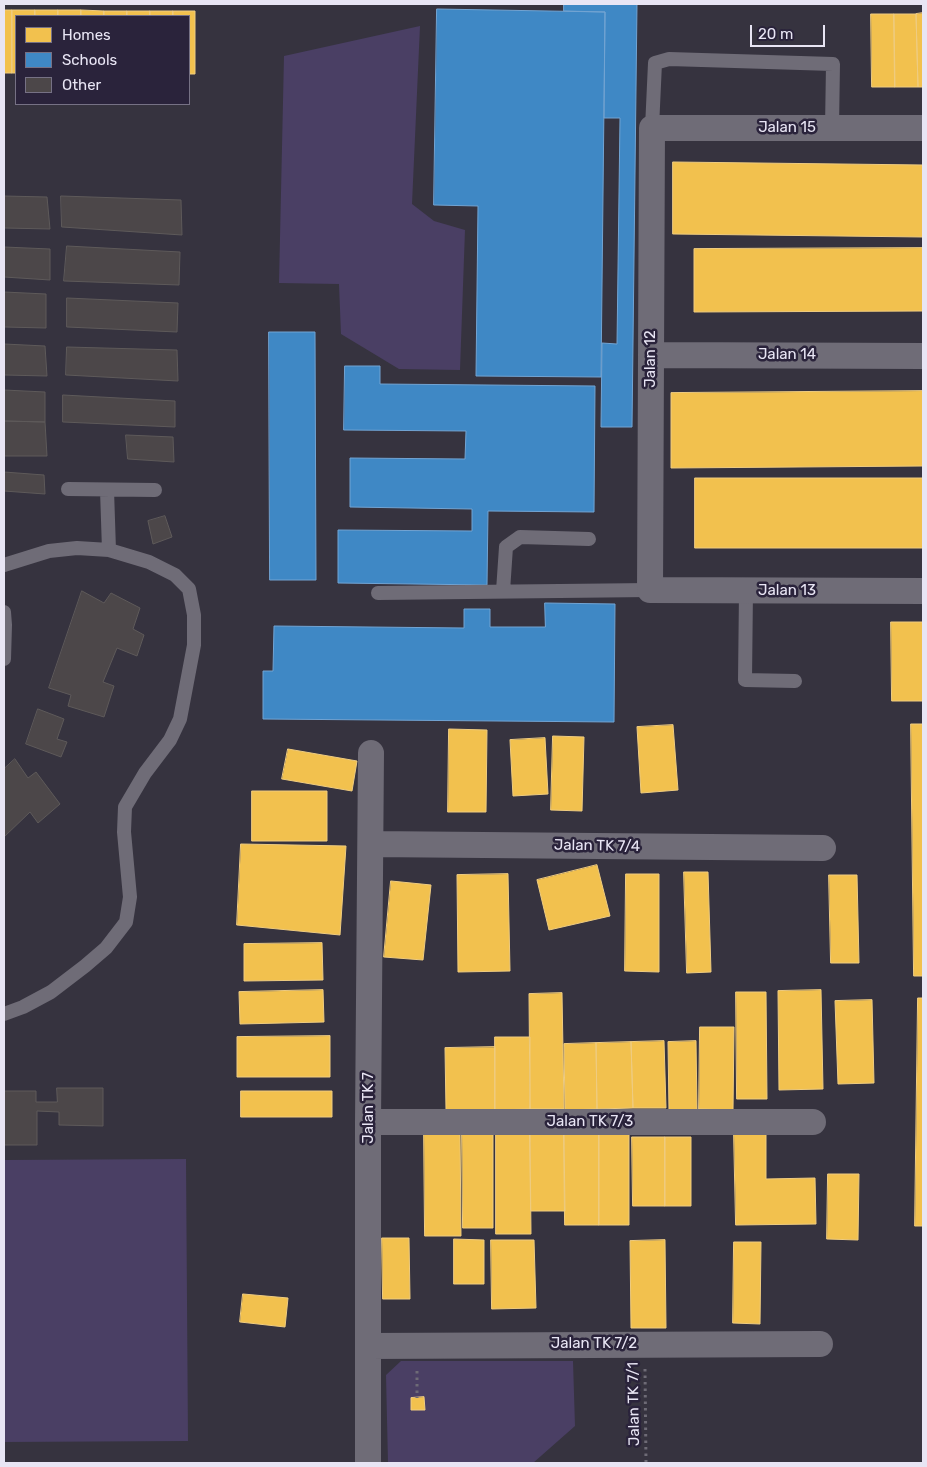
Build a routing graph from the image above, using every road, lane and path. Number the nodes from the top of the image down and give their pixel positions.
1 (652, 128) junction
2 (832, 128) junction
3 (923, 128) edge
4 (651, 355) junction
5 (923, 356) edge
6 (68, 489) dead end
7 (107, 490) junction
8 (155, 490) dead end
9 (589, 539) dead end
10 (109, 550) junction
11 (4, 565) edge
12 (650, 590) junction
13 (746, 590) junction
14 (923, 591) edge
15 (504, 592) junction
16 (378, 593) dead end
17 (4, 612) edge
18 (4, 659) edge
19 (795, 682) dead end
20 (371, 753) dead end
21 (371, 844) junction
22 (823, 848) dead end
23 (4, 1014) edge
24 (368, 1122) junction
25 (812, 1122) dead end
26 (644, 1344) junction
27 (820, 1344) dead end
28 (368, 1346) junction
29 (368, 1463) edge
30 (646, 1463) edge

1 - 2 street, Jalan 15
1 - 2 lane
1 - 4 street, Jalan 12
2 - 3 street, Jalan 15
4 - 5 street, Jalan 14
4 - 12 street, Jalan 12
6 - 7 lane
7 - 8 lane
7 - 10 lane
9 - 15 lane
10 - 11 lane
10 - 23 lane
12 - 13 street, Jalan 13
12 - 15 lane
13 - 14 street, Jalan 13
13 - 19 lane
15 - 16 lane
17 - 18 lane
20 - 21 street, Jalan TK 7
21 - 22 street, Jalan TK 7/4
21 - 24 street, Jalan TK 7
24 - 25 street, Jalan TK 7/3
24 - 28 street, Jalan TK 7
26 - 27 street, Jalan TK 7/2
26 - 28 street, Jalan TK 7/2
26 - 30 path, Jalan TK 7/1
28 - 29 street, Jalan TK 7

